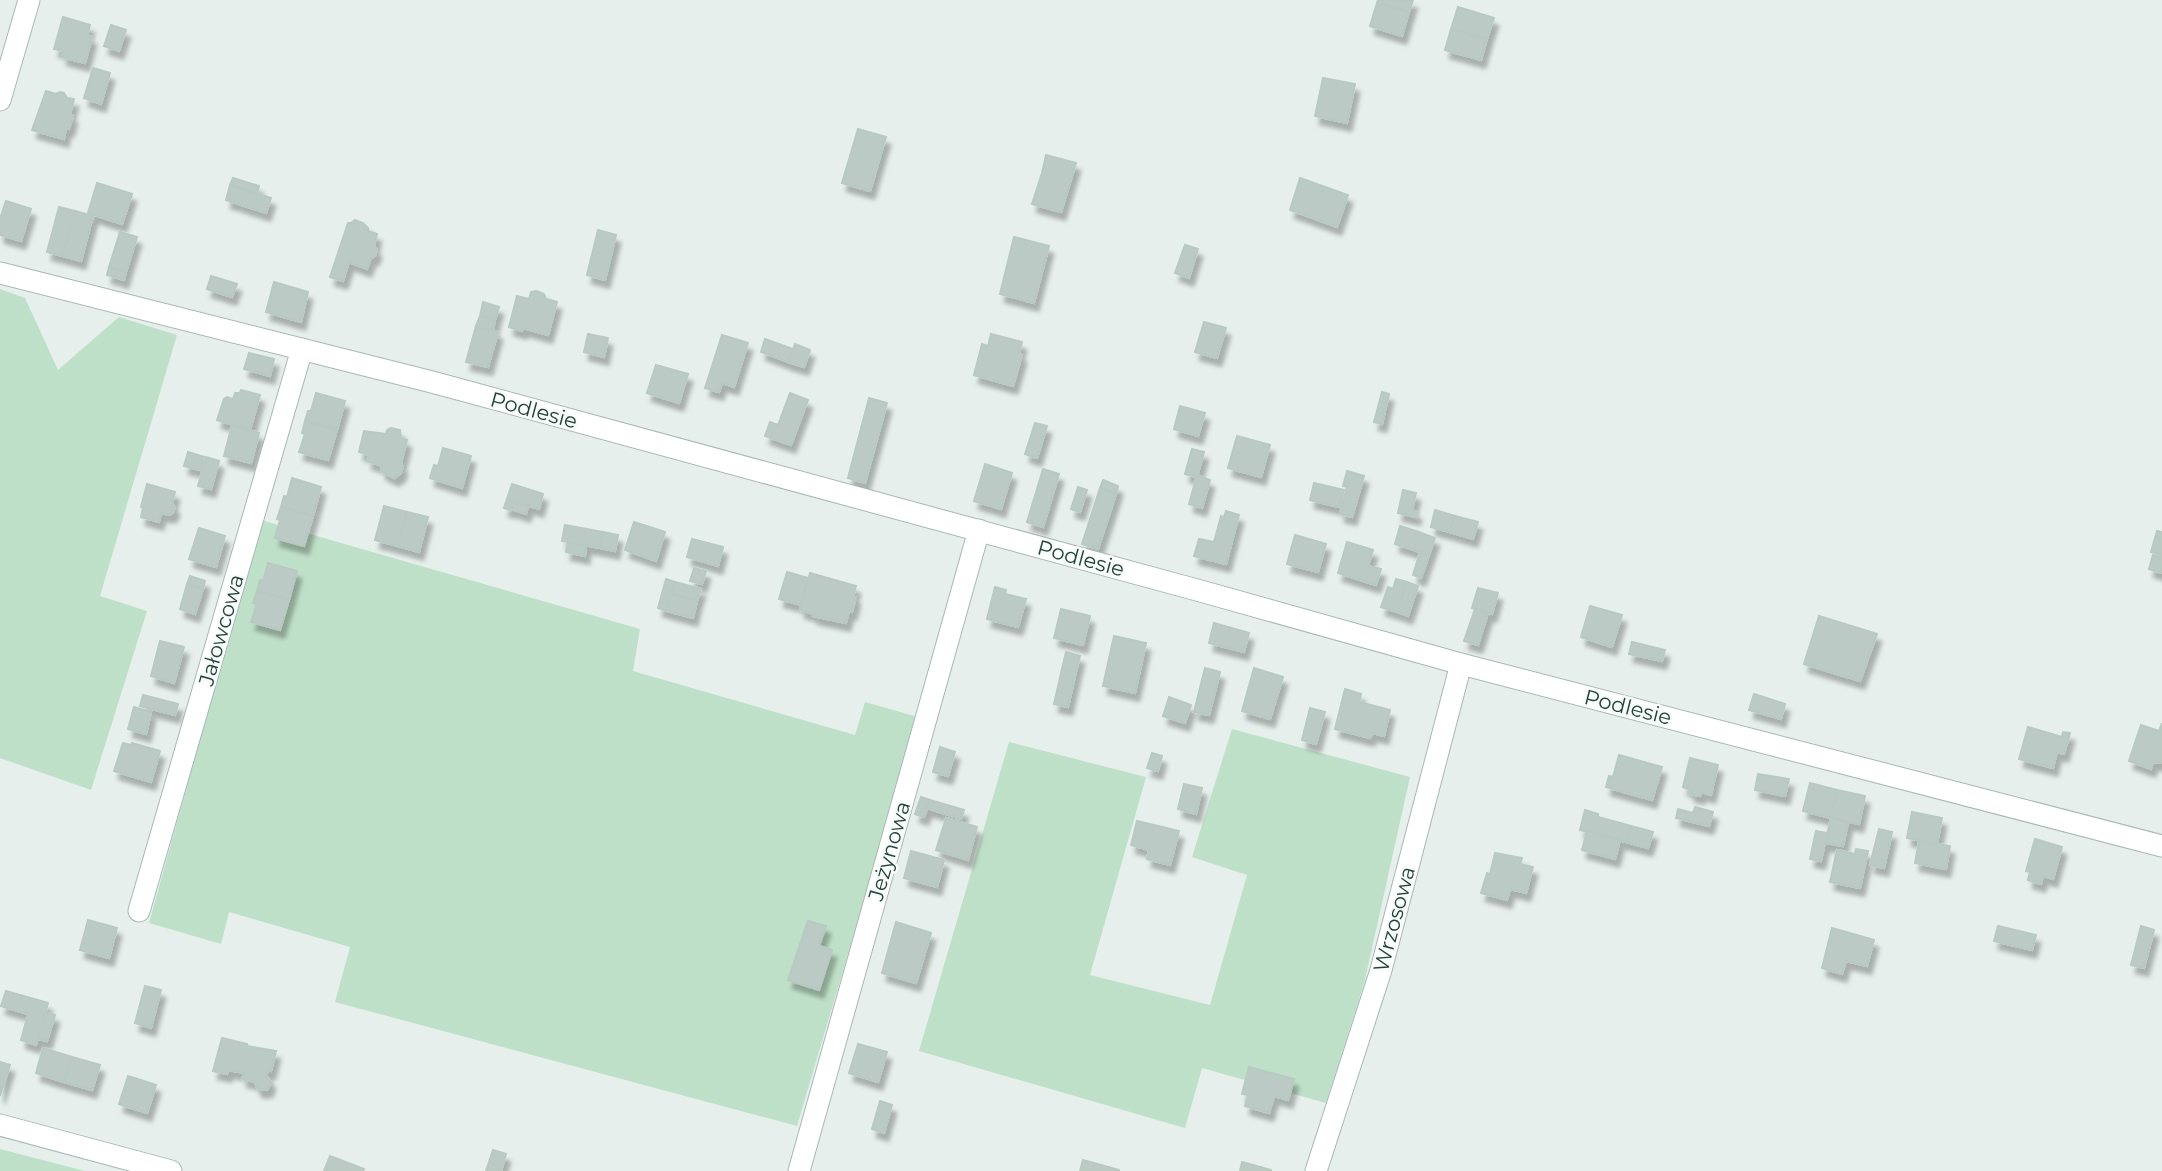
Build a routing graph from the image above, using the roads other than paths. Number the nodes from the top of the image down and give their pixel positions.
1 (29, 0) edge
2 (0, 100) edge
3 (0, 273) edge
4 (302, 349) junction
5 (979, 530) junction
6 (1461, 664) junction
7 (2162, 846) edge
8 (139, 911) dead end
9 (0, 1125) edge
10 (171, 1171) edge
11 (799, 1171) edge
12 (1315, 1171) edge

1 - 2 street
3 - 4 street, Podlesie
4 - 5 street, Podlesie
4 - 8 street, Jałowcowa
5 - 6 street, Podlesie
5 - 11 street, Jeżynowa
6 - 7 street, Podlesie
6 - 12 street, Wrzosowa
9 - 10 street

